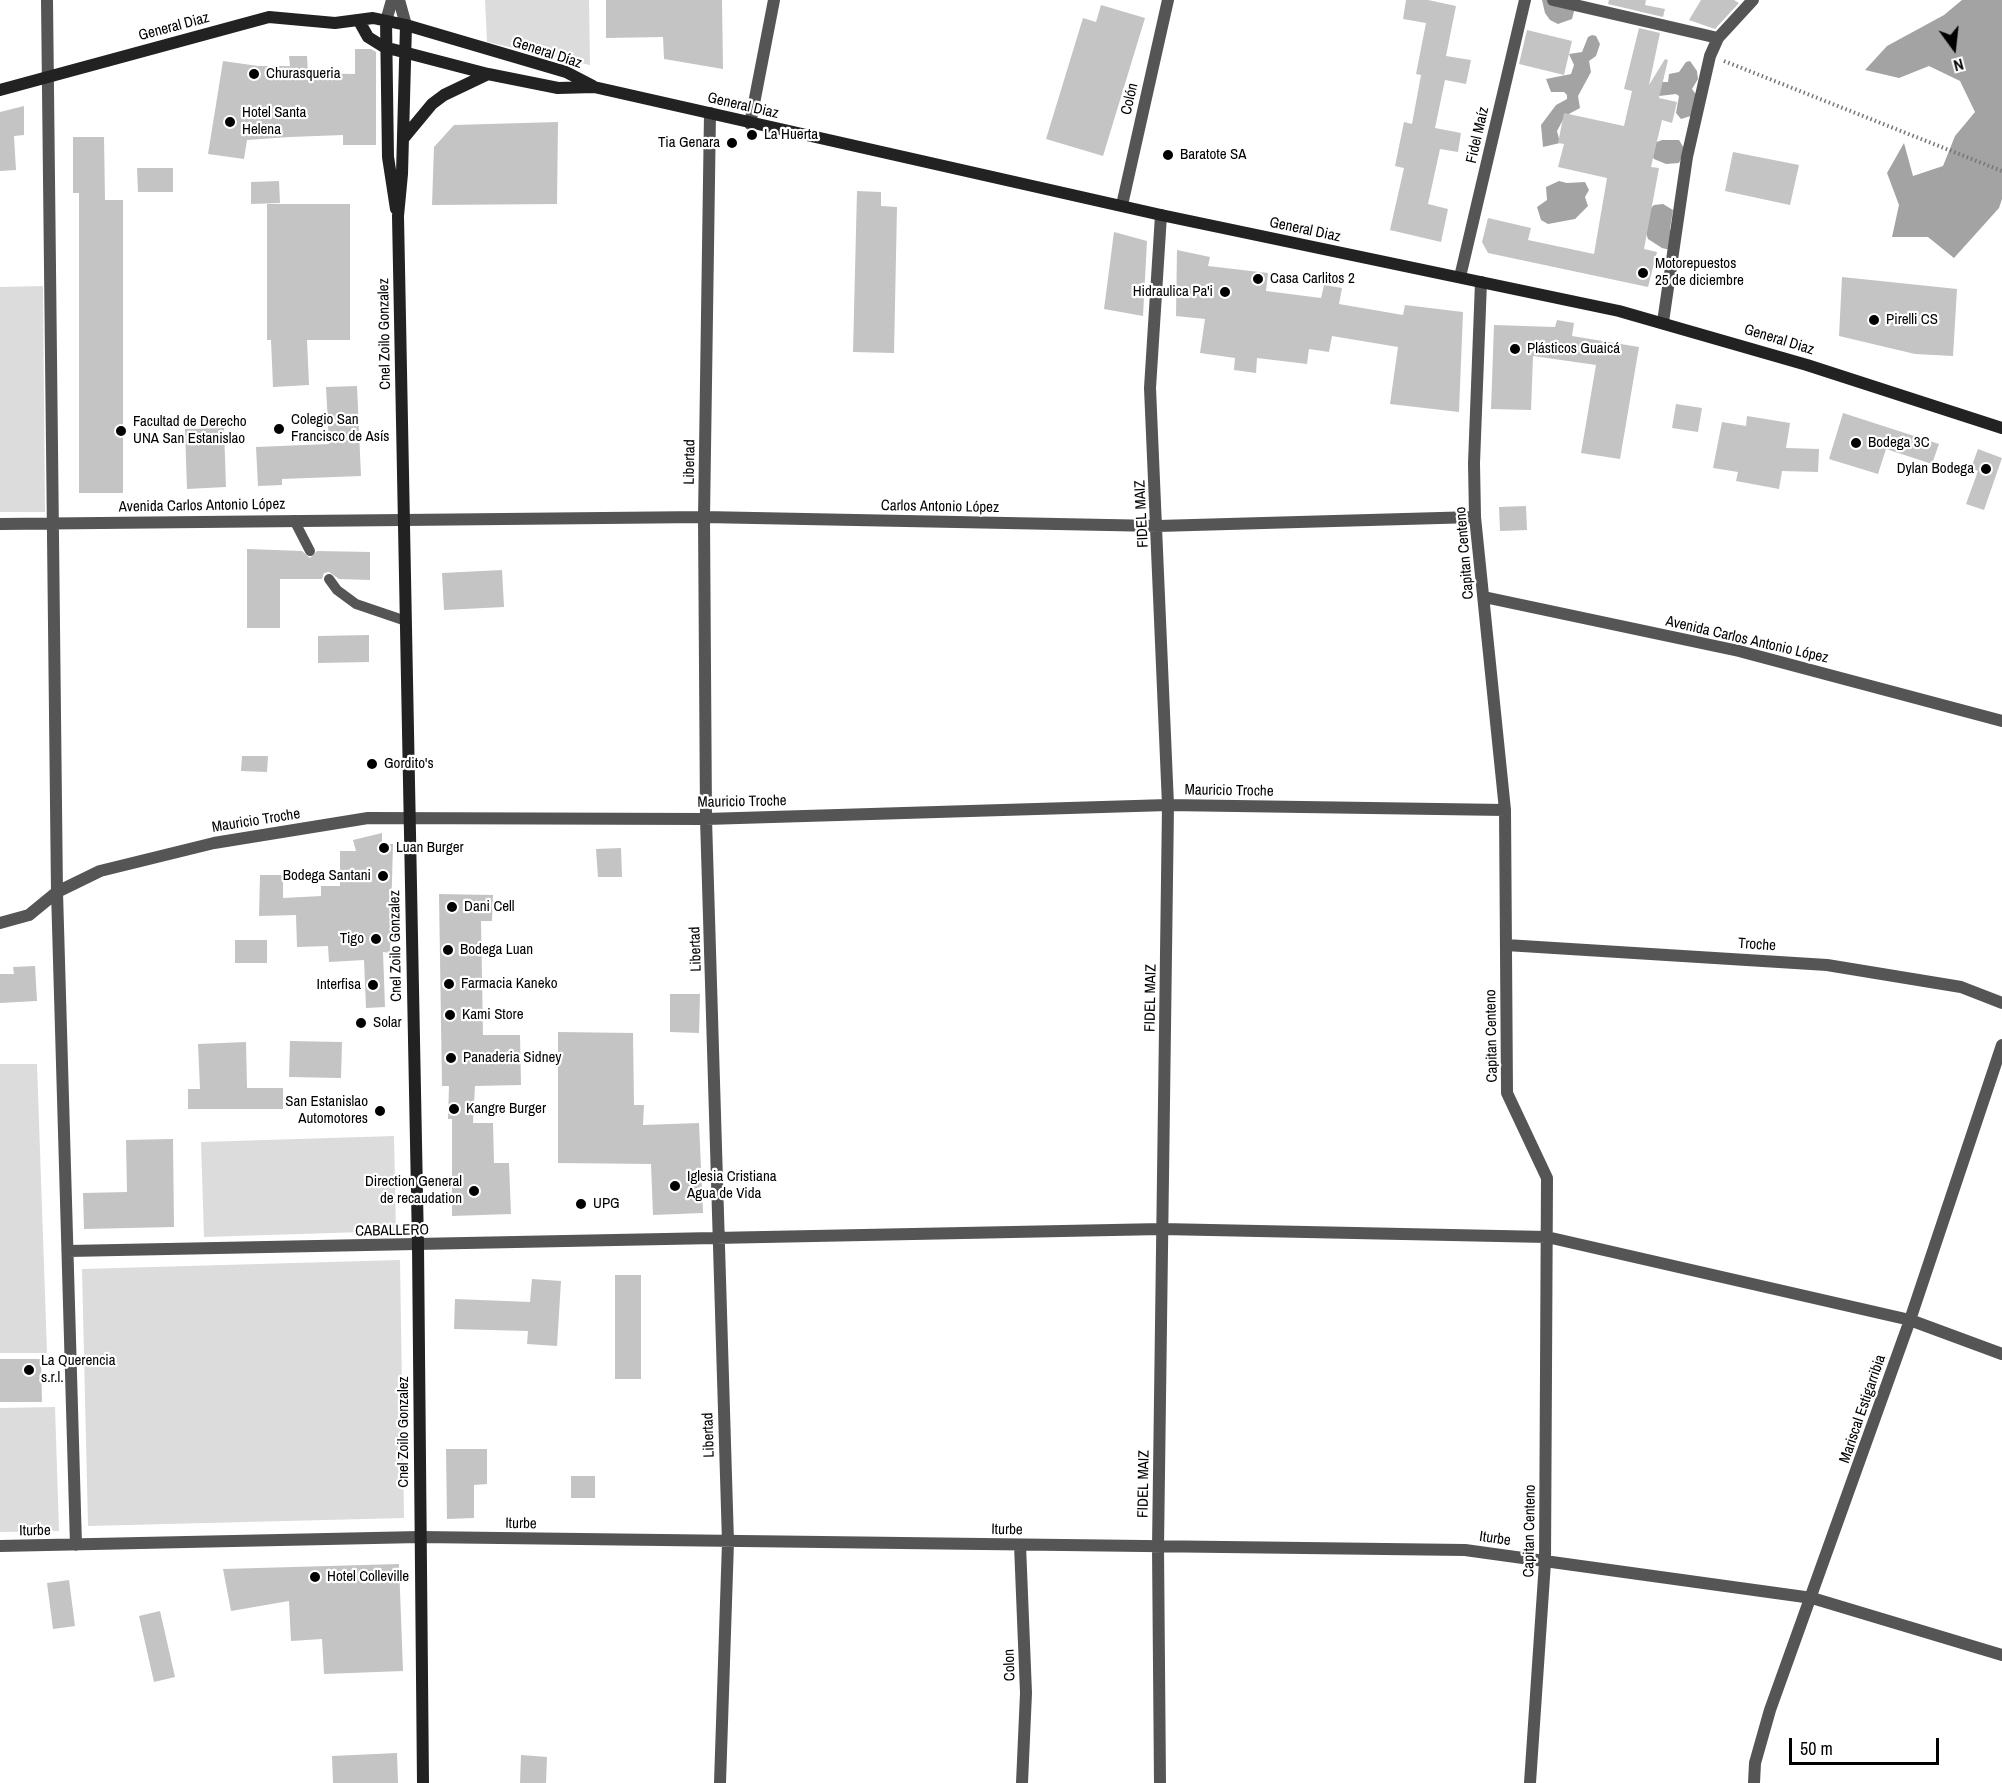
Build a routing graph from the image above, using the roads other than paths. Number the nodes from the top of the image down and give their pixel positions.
1 (47, 0) edge
2 (392, 0) edge
3 (399, 0) edge
4 (774, 0) edge
5 (1168, 0) edge
6 (1525, 0) edge
7 (1554, 0) edge
8 (1754, 0) edge
9 (359, 21) junction
10 (386, 21) junction
11 (406, 25) junction
12 (1718, 38) junction
13 (384, 47) junction
14 (406, 52) junction
15 (488, 74) junction
16 (50, 76) junction
17 (594, 87) junction
18 (0, 90) edge
19 (710, 114) junction
20 (750, 124) junction
21 (403, 139) junction
22 (1122, 205) junction
23 (1161, 215) junction
24 (398, 216) junction
25 (1460, 277) junction
26 (1481, 282) junction
27 (1663, 322) junction
28 (2002, 428) edge
29 (704, 517) junction
30 (1475, 517) junction
31 (404, 519) junction
32 (294, 520) junction
33 (55, 522) junction
34 (0, 524) edge
35 (1158, 526) junction
36 (310, 551) dead end
37 (329, 579) dead end
38 (1484, 597) junction
39 (406, 621) junction
40 (2002, 721) edge
41 (1168, 805) junction
42 (1504, 810) junction
43 (408, 818) junction
44 (706, 819) junction
45 (57, 892) junction
46 (0, 923) edge
47 (1506, 945) junction
48 (2002, 1004) edge
49 (2002, 1045) edge
50 (1162, 1229) junction
51 (1547, 1237) junction
52 (718, 1238) junction
53 (418, 1245) junction
54 (68, 1251) junction
55 (1910, 1320) junction
56 (2002, 1354) edge
57 (420, 1538) junction
58 (728, 1542) junction
59 (76, 1545) junction
60 (1020, 1545) junction
61 (0, 1546) edge
62 (1158, 1547) junction
63 (1545, 1562) junction
64 (1812, 1598) junction
65 (2002, 1655) edge
66 (423, 1783) edge
67 (720, 1783) edge
68 (1022, 1783) edge
69 (1160, 1783) edge
70 (1530, 1783) edge
71 (1754, 1783) edge

1 - 16 street
2 - 10 street
3 - 11 street
4 - 20 street
5 - 22 street, Colón
6 - 25 street, Fidel Maíz
7 - 12 street
8 - 12 street
9 - 10 main road, General Diaz
9 - 13 main road
9 - 16 main road, General Diaz
10 - 11 main road, General Díaz
10 - 13 main road, Cnel Zoilo Gonzalez
11 - 14 main road, Cnel Zoilo Gonzalez
11 - 17 main road, General Díaz
12 - 27 street
13 - 14 main road, General Díaz
13 - 24 main road, Cnel Zoilo Gonzalez
14 - 15 main road, General Díaz
14 - 21 main road, Cnel Zoilo Gonzalez
15 - 17 main road, General Díaz
15 - 21 main road
16 - 18 main road, General Diaz
16 - 33 street
17 - 19 main road, General Diaz
19 - 20 main road, General Diaz
19 - 29 street, Libertad
20 - 22 main road, General Diaz
21 - 24 main road, Cnel Zoilo Gonzalez
22 - 23 main road, General Diaz
23 - 25 main road, General Diaz
23 - 35 street, FIDEL MAIZ
24 - 31 main road, Cnel Zoilo Gonzalez
25 - 26 main road, General Diaz
26 - 27 main road, General Diaz
26 - 30 street, Capitan Centeno
27 - 28 main road, General Diaz
29 - 31 street, Carlos Antonio López
29 - 35 street, Carlos Antonio López
29 - 44 street, Libertad
30 - 35 street, Carlos Antonio López
30 - 38 street, Capitan Centeno
31 - 32 street, Avenida Carlos Antonio López
31 - 39 main road, Cnel Zoilo Gonzalez
32 - 33 street, Avenida Carlos Antonio López
32 - 36 lane
33 - 34 street, Avenida Carlos Antonio López
33 - 45 street
35 - 41 street, FIDEL MAIZ
37 - 39 lane
38 - 40 street, Avenida Carlos Antonio López
38 - 42 street, Capitan Centeno
39 - 43 main road, Cnel Zoilo Gonzalez
41 - 42 street, Mauricio Troche
41 - 44 street, Mauricio Troche
41 - 50 street, FIDEL MAIZ
42 - 47 street, Capitan Centeno
43 - 44 street, Mauricio Troche
43 - 45 street, Mauricio Troche
43 - 53 main road, Cnel Zoilo Gonzalez
44 - 52 street, Libertad
45 - 46 street, Mauricio Troche
45 - 54 street
47 - 48 street, Troche
47 - 51 street, Capitan Centeno
49 - 55 street, Mariscal Estigarribia
50 - 51 street, CABALLERO
50 - 52 street, CABALLERO
50 - 62 street, FIDEL MAIZ
51 - 55 street, CABALLERO
51 - 63 street, Capitan Centeno
52 - 53 street, CABALLERO
52 - 58 street, Libertad
53 - 54 street, CABALLERO
53 - 57 main road, Cnel Zoilo Gonzalez
54 - 59 street
55 - 56 street, CABALLERO
55 - 64 street, Mariscal Estigarribia
57 - 58 street, Iturbe
57 - 59 street, Iturbe
57 - 66 main road, Cnel Zoilo Gonzalez
58 - 60 street, Iturbe
58 - 67 street, Libertad
59 - 61 street, Iturbe
60 - 62 street, Iturbe
60 - 68 street, Colon
62 - 63 street, Iturbe
62 - 69 street, FIDEL MAIZ
63 - 64 street, Iturbe
63 - 70 street, Capitan Centeno
64 - 65 street, Iturbe
64 - 71 street, Mariscal Estigarribia

